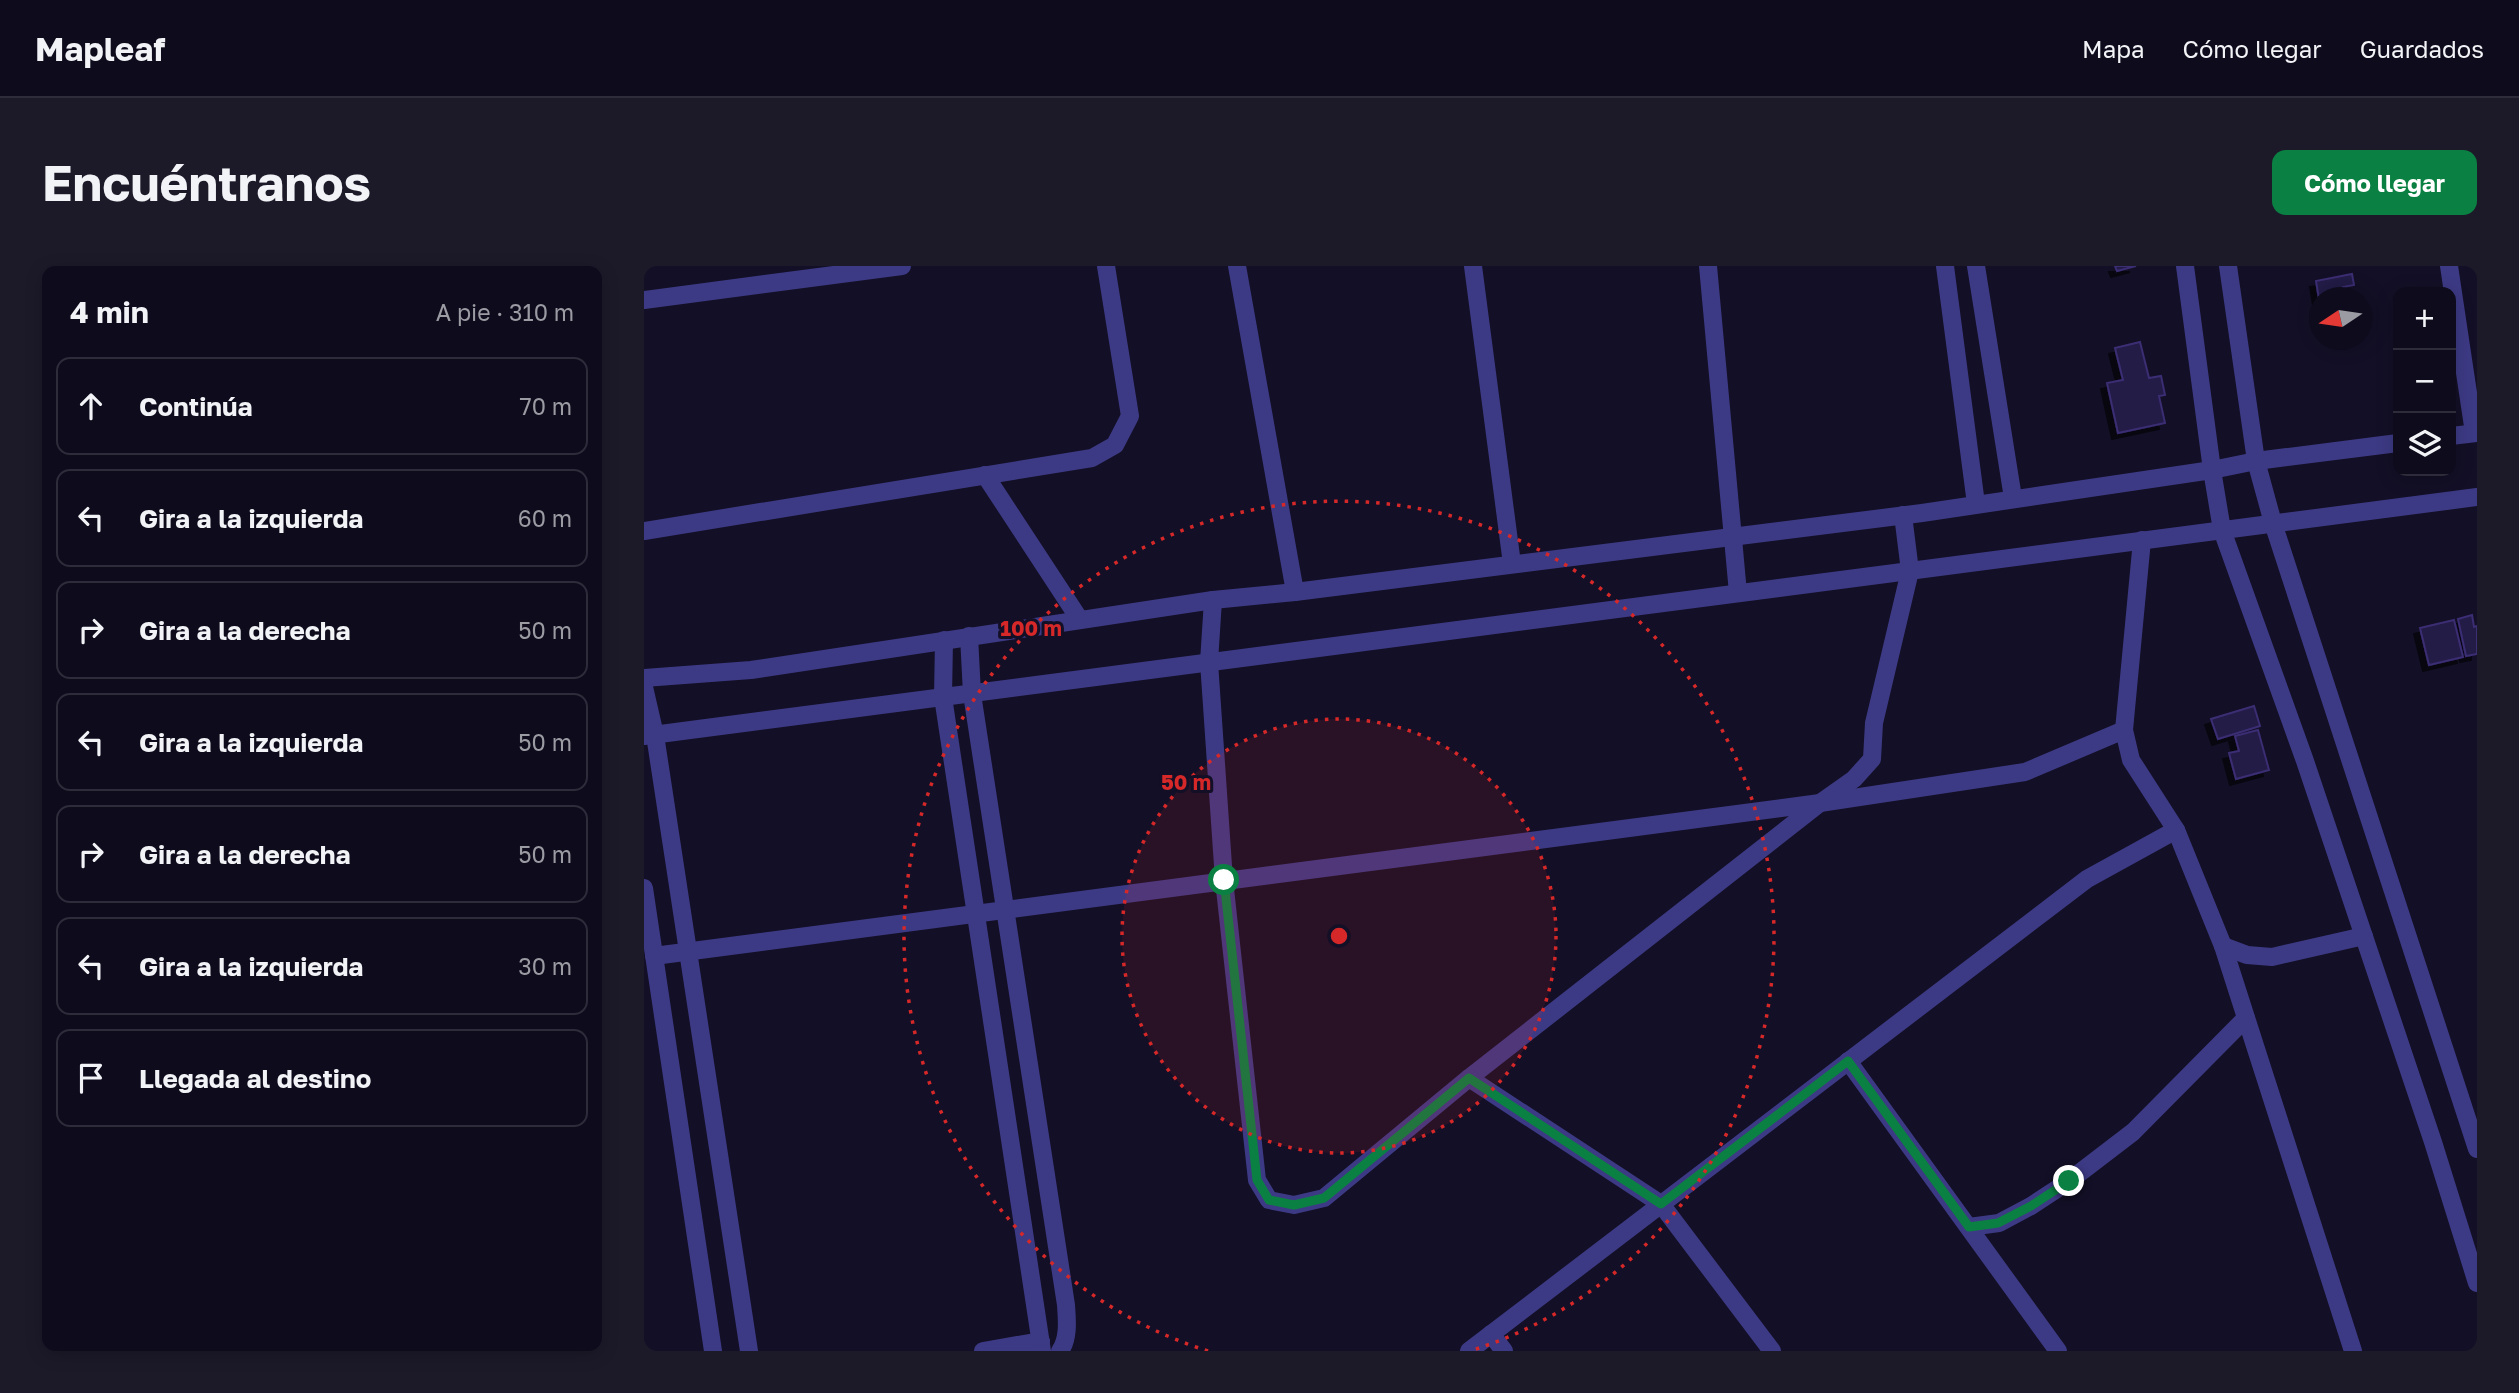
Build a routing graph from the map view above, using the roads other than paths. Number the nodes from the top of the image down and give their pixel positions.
1 (902, 266) edge
2 (1106, 266) edge
3 (1237, 266) edge
4 (1473, 266) edge
5 (1708, 266) edge
6 (1945, 266) edge
7 (1976, 266) edge
8 (2185, 266) edge
9 (2228, 266) edge
10 (2449, 266) edge
11 (644, 300) edge
12 (2475, 433) edge
13 (2456, 435) edge
14 (2393, 444) edge
15 (2256, 461) junction
16 (2212, 470) junction
17 (985, 475) junction
18 (2477, 496) edge
19 (2013, 498) junction
20 (1976, 504) junction
21 (1903, 515) junction
22 (2273, 523) junction
23 (2222, 530) junction
24 (644, 531) edge
25 (1734, 536) junction
26 (2142, 540) junction
27 (1512, 564) junction
28 (1910, 571) junction
29 (1295, 593) junction
30 (1738, 593) junction
31 (1213, 600) junction
32 (1080, 620) junction
33 (969, 636) junction
34 (944, 640) junction
35 (1209, 662) junction
36 (644, 678) edge
37 (644, 687) edge
38 (972, 694) junction
39 (943, 697) junction
40 (2124, 730) junction
41 (649, 736) edge
42 (1820, 803) junction
43 (2176, 830) junction
44 (1224, 880) junction
45 (644, 888) edge
46 (1005, 909) junction
47 (976, 913) junction
48 (2364, 936) junction
49 (2223, 946) junction
50 (688, 952) junction
51 (654, 956) junction
52 (2246, 1018) junction
53 (1848, 1061) junction
54 (1469, 1078) junction
55 (2477, 1149) edge
56 (1661, 1204) junction
57 (1969, 1227) junction
58 (2477, 1283) edge
59 (1491, 1334) junction
60 (1041, 1346) edge
61 (713, 1351) edge
62 (749, 1351) edge
63 (983, 1351) edge
64 (1060, 1351) edge
65 (1469, 1351) edge
66 (1504, 1351) edge
67 (1772, 1351) edge
68 (2058, 1351) edge
69 (2353, 1351) edge

1 - 11 street
2 - 17 street
3 - 29 street
4 - 27 street
5 - 25 street
6 - 20 street
7 - 19 street
8 - 16 street
9 - 15 street
10 - 12 street
12 - 13 street
14 - 15 street
15 - 16 street
15 - 22 street
16 - 19 street
16 - 23 street
17 - 24 street
17 - 32 street
18 - 22 street
19 - 20 street
20 - 21 street
21 - 25 street
21 - 28 street
22 - 23 street
22 - 55 street
23 - 26 street
23 - 48 street
25 - 27 street
25 - 30 street
26 - 28 street
26 - 40 street
27 - 29 street
28 - 30 street
28 - 42 street
29 - 31 street
30 - 35 street
31 - 32 street
31 - 35 street
32 - 33 street
33 - 34 street
33 - 38 street
34 - 36 street
34 - 39 street
35 - 38 street
35 - 44 street
37 - 41 street
38 - 39 street
38 - 46 street
39 - 41 street
39 - 47 street
40 - 42 street
40 - 43 street
41 - 50 street
42 - 44 street
42 - 54 street
43 - 49 street
43 - 53 street
44 - 46 street
44 - 54 street
45 - 51 street
46 - 47 street
46 - 64 street
47 - 50 street
47 - 60 street
48 - 49 street
48 - 58 street
49 - 52 street
50 - 51 street
50 - 62 street
51 - 61 street
52 - 57 street
52 - 69 street
53 - 56 street
53 - 57 street
54 - 56 street
56 - 59 street
56 - 67 street
57 - 68 street
59 - 65 street
59 - 66 street
60 - 63 street

